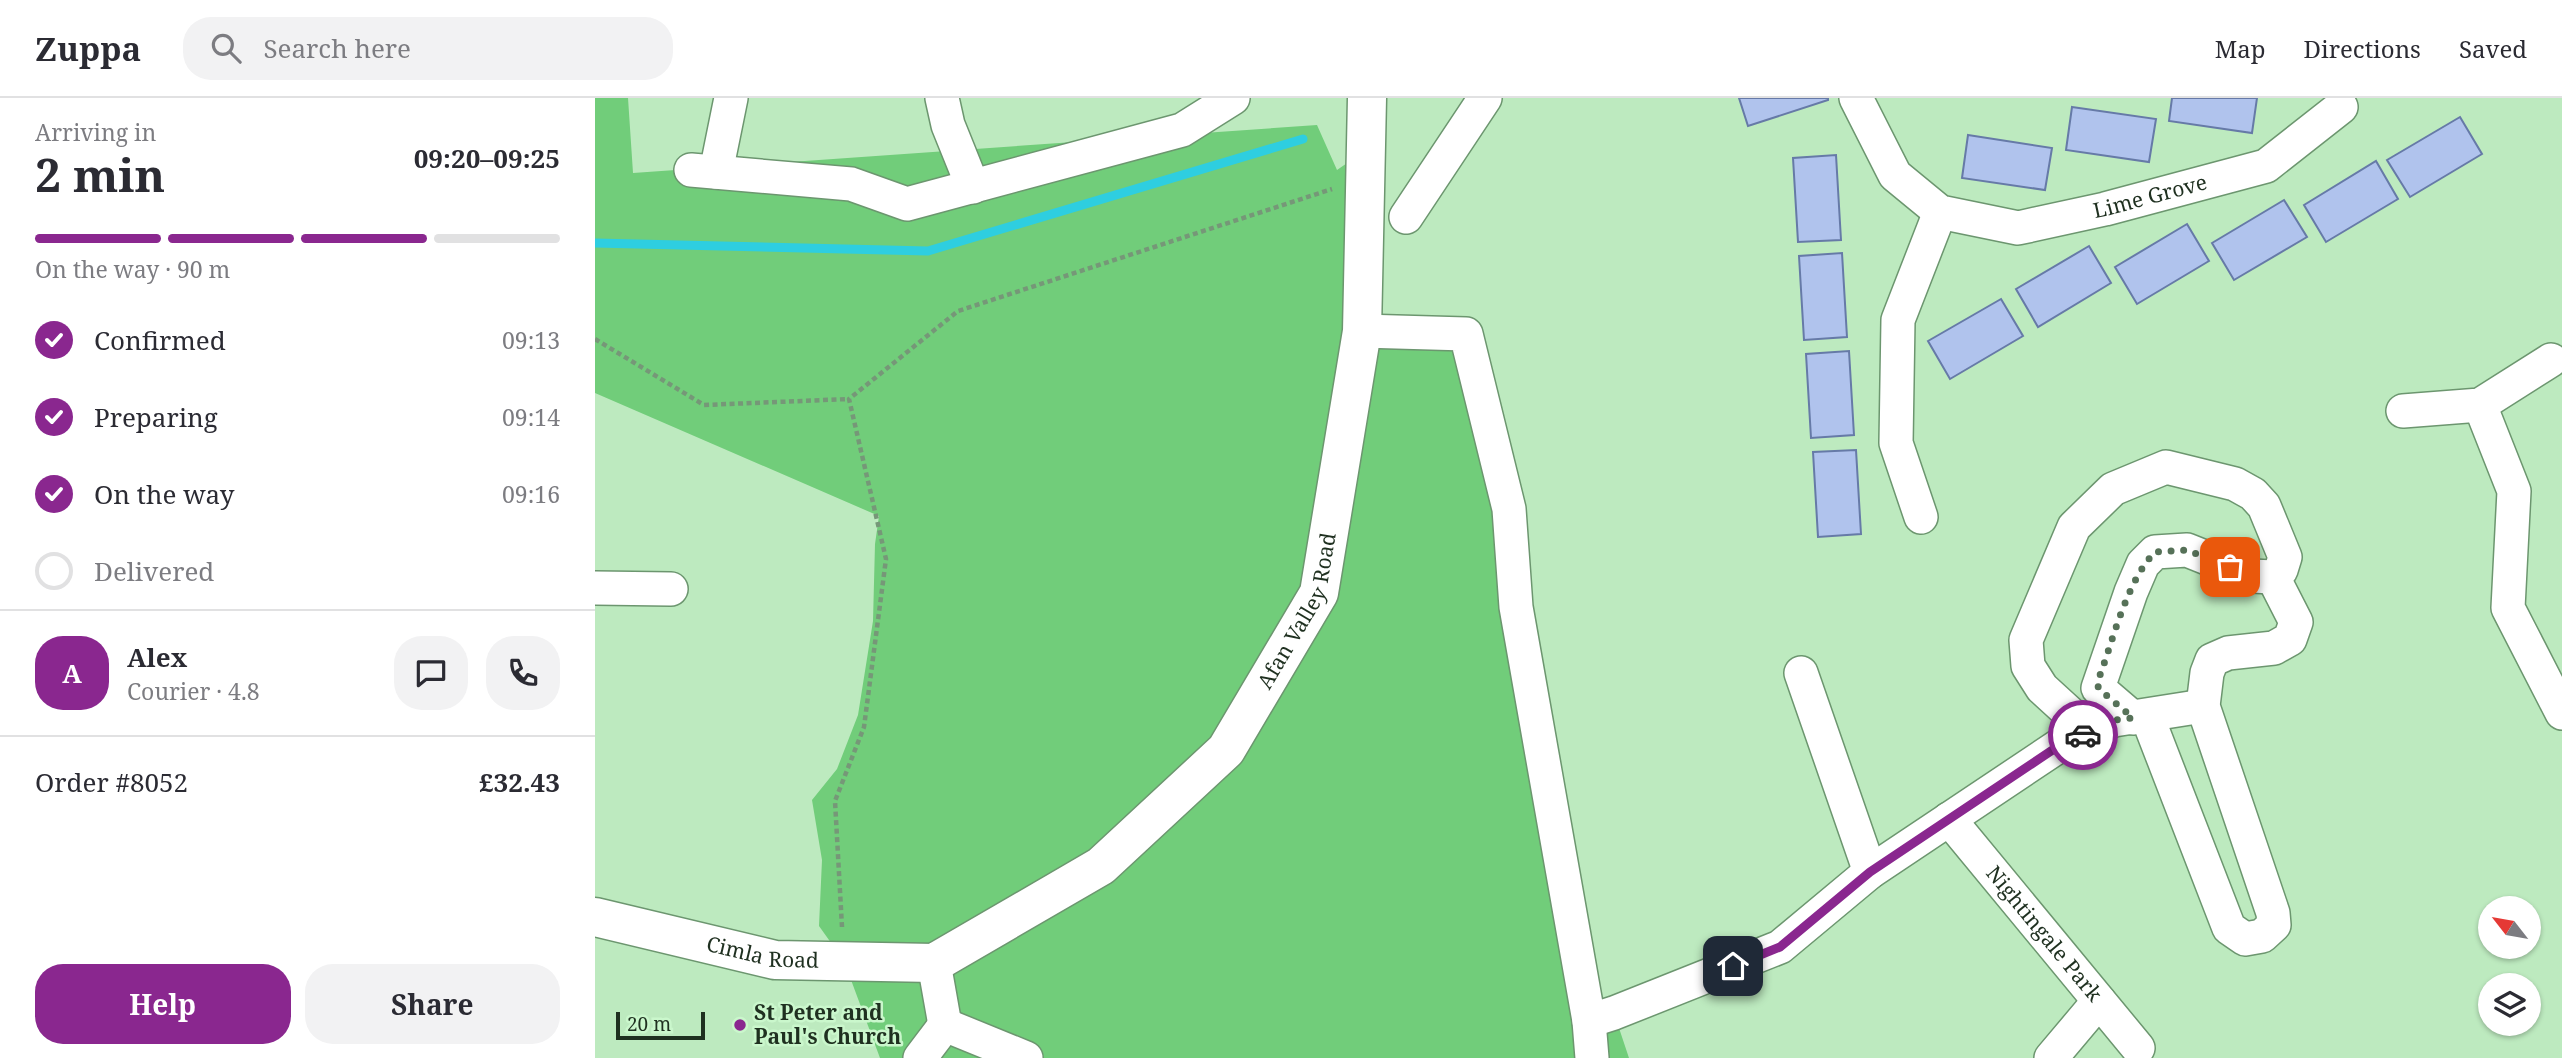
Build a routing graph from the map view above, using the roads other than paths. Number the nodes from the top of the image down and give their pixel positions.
1 (731, 98) edge
2 (942, 98) edge
3 (1233, 98) edge
4 (1367, 98) edge
5 (1485, 98) edge
6 (1856, 98) edge
7 (2341, 107) dead end
8 (973, 187) junction
9 (1940, 212) junction
10 (1406, 217) dead end
11 (1362, 331) junction
12 (2551, 360) dead end
13 (2480, 405) junction
14 (2403, 411) dead end
15 (1921, 517) dead end
16 (2273, 577) junction
17 (595, 588) edge
18 (671, 589) dead end
19 (1801, 673) dead end
20 (2203, 706) junction
21 (2562, 713) edge
22 (2140, 717) junction
23 (2089, 732) junction
24 (1949, 819) junction
25 (1870, 872) junction
26 (595, 917) edge
27 (934, 963) junction
28 (2099, 1001) junction
29 (1589, 1021) junction
30 (945, 1025) junction
31 (2138, 1048) dead end
32 (920, 1058) edge
33 (1026, 1058) edge
34 (1592, 1058) edge
35 (2051, 1058) edge

1 - 8 street
2 - 8 street
3 - 8 street
4 - 11 main road, Afan Valley Road
5 - 10 street
6 - 9 street, Lime Grove
7 - 9 street, Lime Grove
9 - 15 street
11 - 27 main road, Afan Valley Road
11 - 29 street
12 - 13 street
13 - 14 street
13 - 21 street
16 - 20 street
16 - 22 street
16 - 23 street
17 - 18 street
19 - 25 street
20 - 22 street
20 - 22 street
22 - 23 street
23 - 24 street
24 - 25 street
24 - 28 street, Nightingale Park
25 - 29 street
26 - 27 main road, Cimla Road
27 - 30 street
28 - 31 street, Nightingale Park
28 - 35 street
29 - 34 street
30 - 32 street
30 - 33 street

